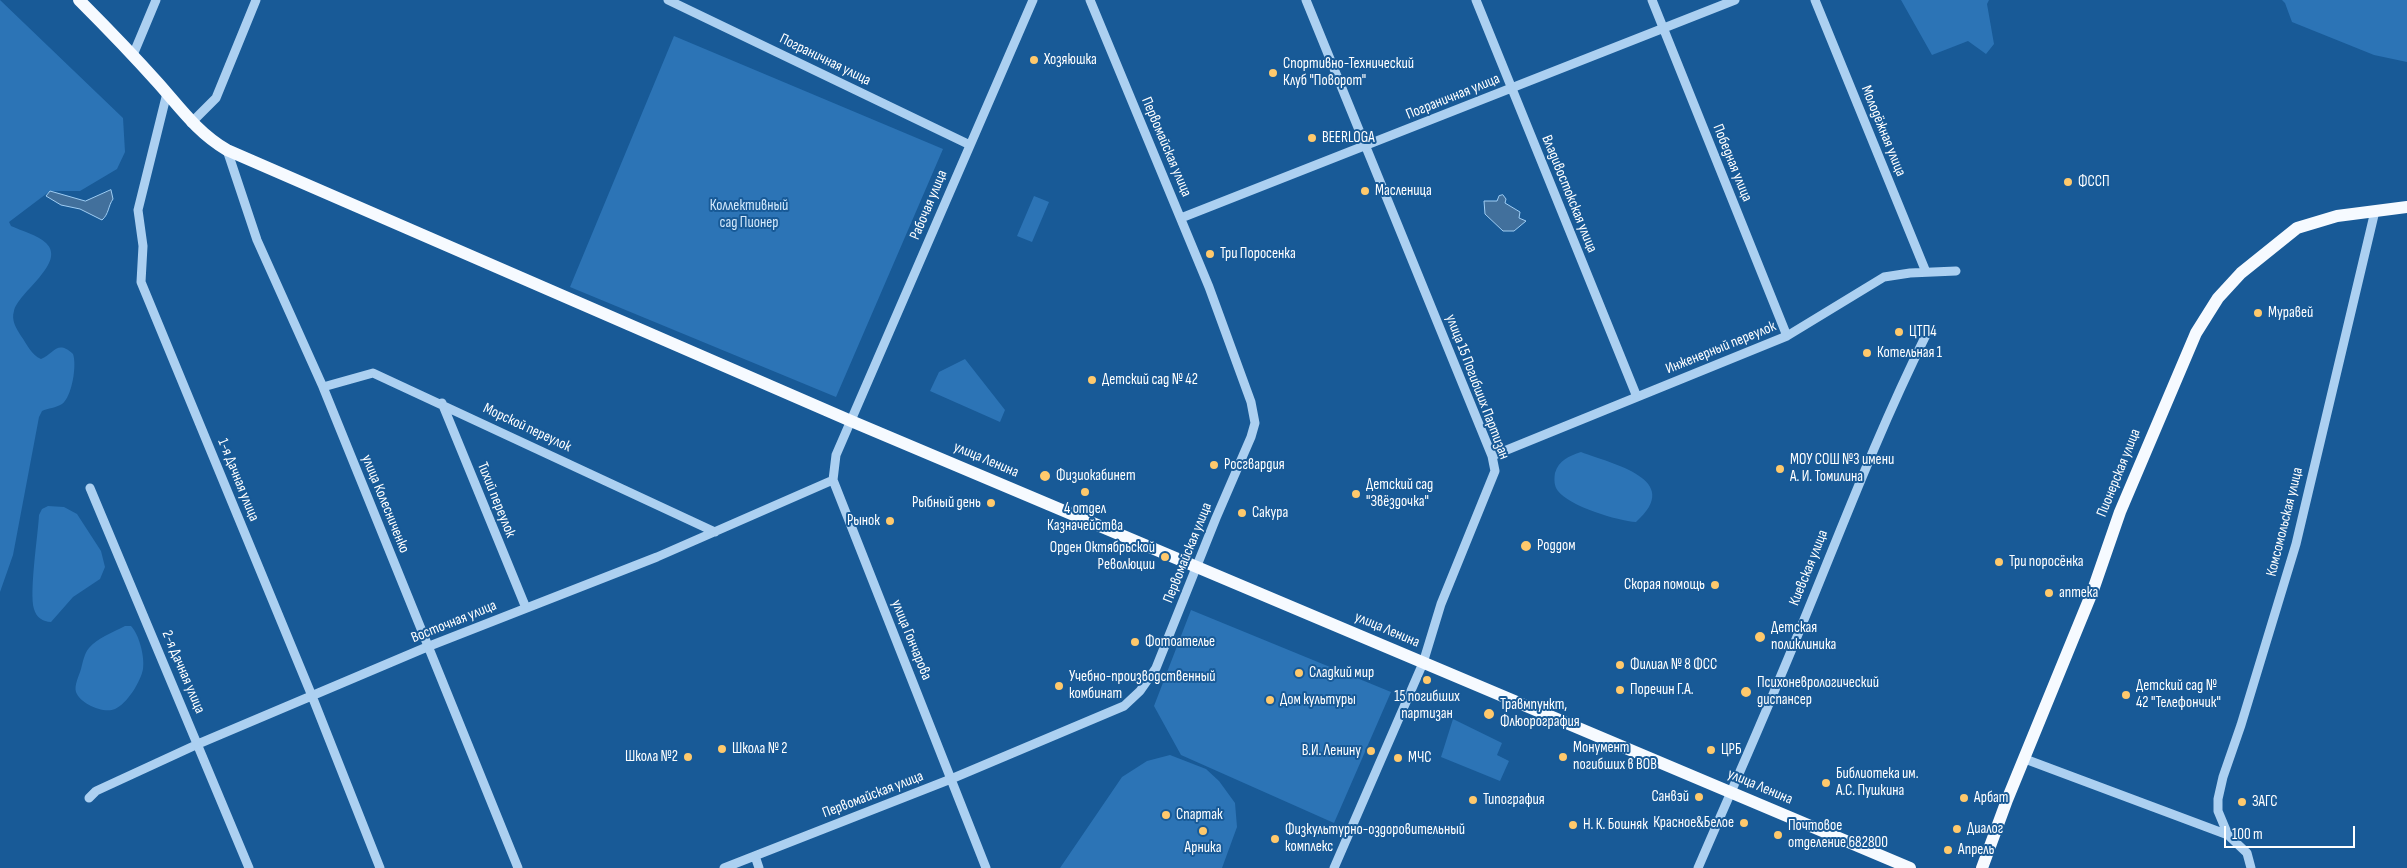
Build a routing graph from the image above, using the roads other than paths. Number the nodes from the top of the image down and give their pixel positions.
1 (79, 0) edge
2 (156, 0) edge
3 (256, 0) edge
4 (668, 0) edge
5 (1033, 0) edge
6 (1090, 0) edge
7 (1307, 0) edge
8 (1476, 0) edge
9 (1652, 0) edge
10 (1735, 0) edge
11 (1815, 0) edge
12 (1663, 28) junction
13 (133, 55) junction
14 (1512, 88) junction
15 (167, 93) junction
16 (191, 123) junction
17 (970, 145) junction
18 (1366, 146) junction
19 (228, 150) junction
20 (2407, 207) edge
21 (2375, 211) junction
22 (1181, 218) junction
23 (1956, 271) dead end
24 (1926, 272) junction
25 (1926, 335) dead end
26 (1787, 336) junction
27 (323, 387) junction
28 (1637, 397) junction
29 (442, 403) junction
30 (851, 421) junction
31 (1492, 456) junction
32 (833, 480) junction
33 (90, 488) dead end
34 (715, 532) junction
35 (1197, 567) junction
36 (526, 608) junction
37 (427, 647) junction
38 (1423, 663) junction
39 (312, 696) junction
40 (198, 744) junction
41 (2025, 759) junction
42 (951, 779) junction
43 (1731, 793) junction
44 (89, 798) dead end
45 (2228, 835) junction
46 (755, 856) junction
47 (249, 868) edge
48 (380, 868) edge
49 (518, 868) edge
50 (724, 868) edge
51 (759, 868) edge
52 (986, 868) edge
53 (1334, 868) edge
54 (1698, 868) edge
55 (1910, 868) edge
56 (1982, 868) edge
57 (2251, 868) edge

1 - 13 main road, улица Ленина
2 - 13 street
3 - 16 street
4 - 17 street, Пограничная улица
5 - 17 street, Рабочая улица
6 - 22 street, Первомайская улица
7 - 18 street, улица 15 Погибших Партизан
8 - 14 street, Владивостокская улица
9 - 12 street, Победная улица
10 - 12 street, Пограничная улица
11 - 24 street, Молодёжная улица
12 - 14 street, Пограничная улица
12 - 26 street, Победная улица
13 - 15 main road, улица Ленина
14 - 18 street, Пограничная улица
14 - 28 street, Владивостокская улица
15 - 16 main road, улица Ленина
15 - 39 street, 1-я Дачная улица
16 - 19 main road, улица Ленина
17 - 30 street, Рабочая улица
18 - 22 street, Пограничная улица
18 - 31 street, улица 15 Погибших Партизан
19 - 27 street, улица Колесниченко
19 - 30 main road, улица Ленина
20 - 21 main road, Пионерская улица
21 - 41 main road, Пионерская улица
21 - 45 street, Комсомольская улица
22 - 35 street, Первомайская улица
23 - 24 street, Инженерный переулок
24 - 26 street, Инженерный переулок
25 - 43 street, Киевская улица
26 - 28 street, Инженерный переулок
27 - 29 street, Морской переулок
27 - 37 street, улица Колесниченко
28 - 31 street, Инженерный переулок
29 - 34 street, Морской переулок
29 - 36 street, Тихий переулок
30 - 32 street, улица Гончарова
30 - 35 main road, улица Ленина
31 - 38 street, улица 15 Погибших Партизан
32 - 34 street, Восточная улица
32 - 42 street, улица Гончарова
33 - 40 street, 2-я Дачная улица
34 - 36 street, Восточная улица
35 - 38 main road, улица Ленина
35 - 42 street, Первомайская улица
36 - 37 street, Восточная улица
37 - 39 street, Восточная улица
37 - 49 street, улица Колесниченко
38 - 43 main road, улица Ленина
38 - 53 street, улица 15 Погибших Партизан
39 - 40 street, Восточная улица
39 - 48 street, 1-я Дачная улица
40 - 44 street, Восточная улица
40 - 47 street, 2-я Дачная улица
41 - 45 street
41 - 56 main road, Пионерская улица
42 - 46 street, Первомайская улица
42 - 52 street, улица Гончарова
43 - 54 street, Киевская улица
43 - 55 main road, улица Ленина
45 - 57 street
46 - 50 street, Первомайская улица
46 - 51 street

